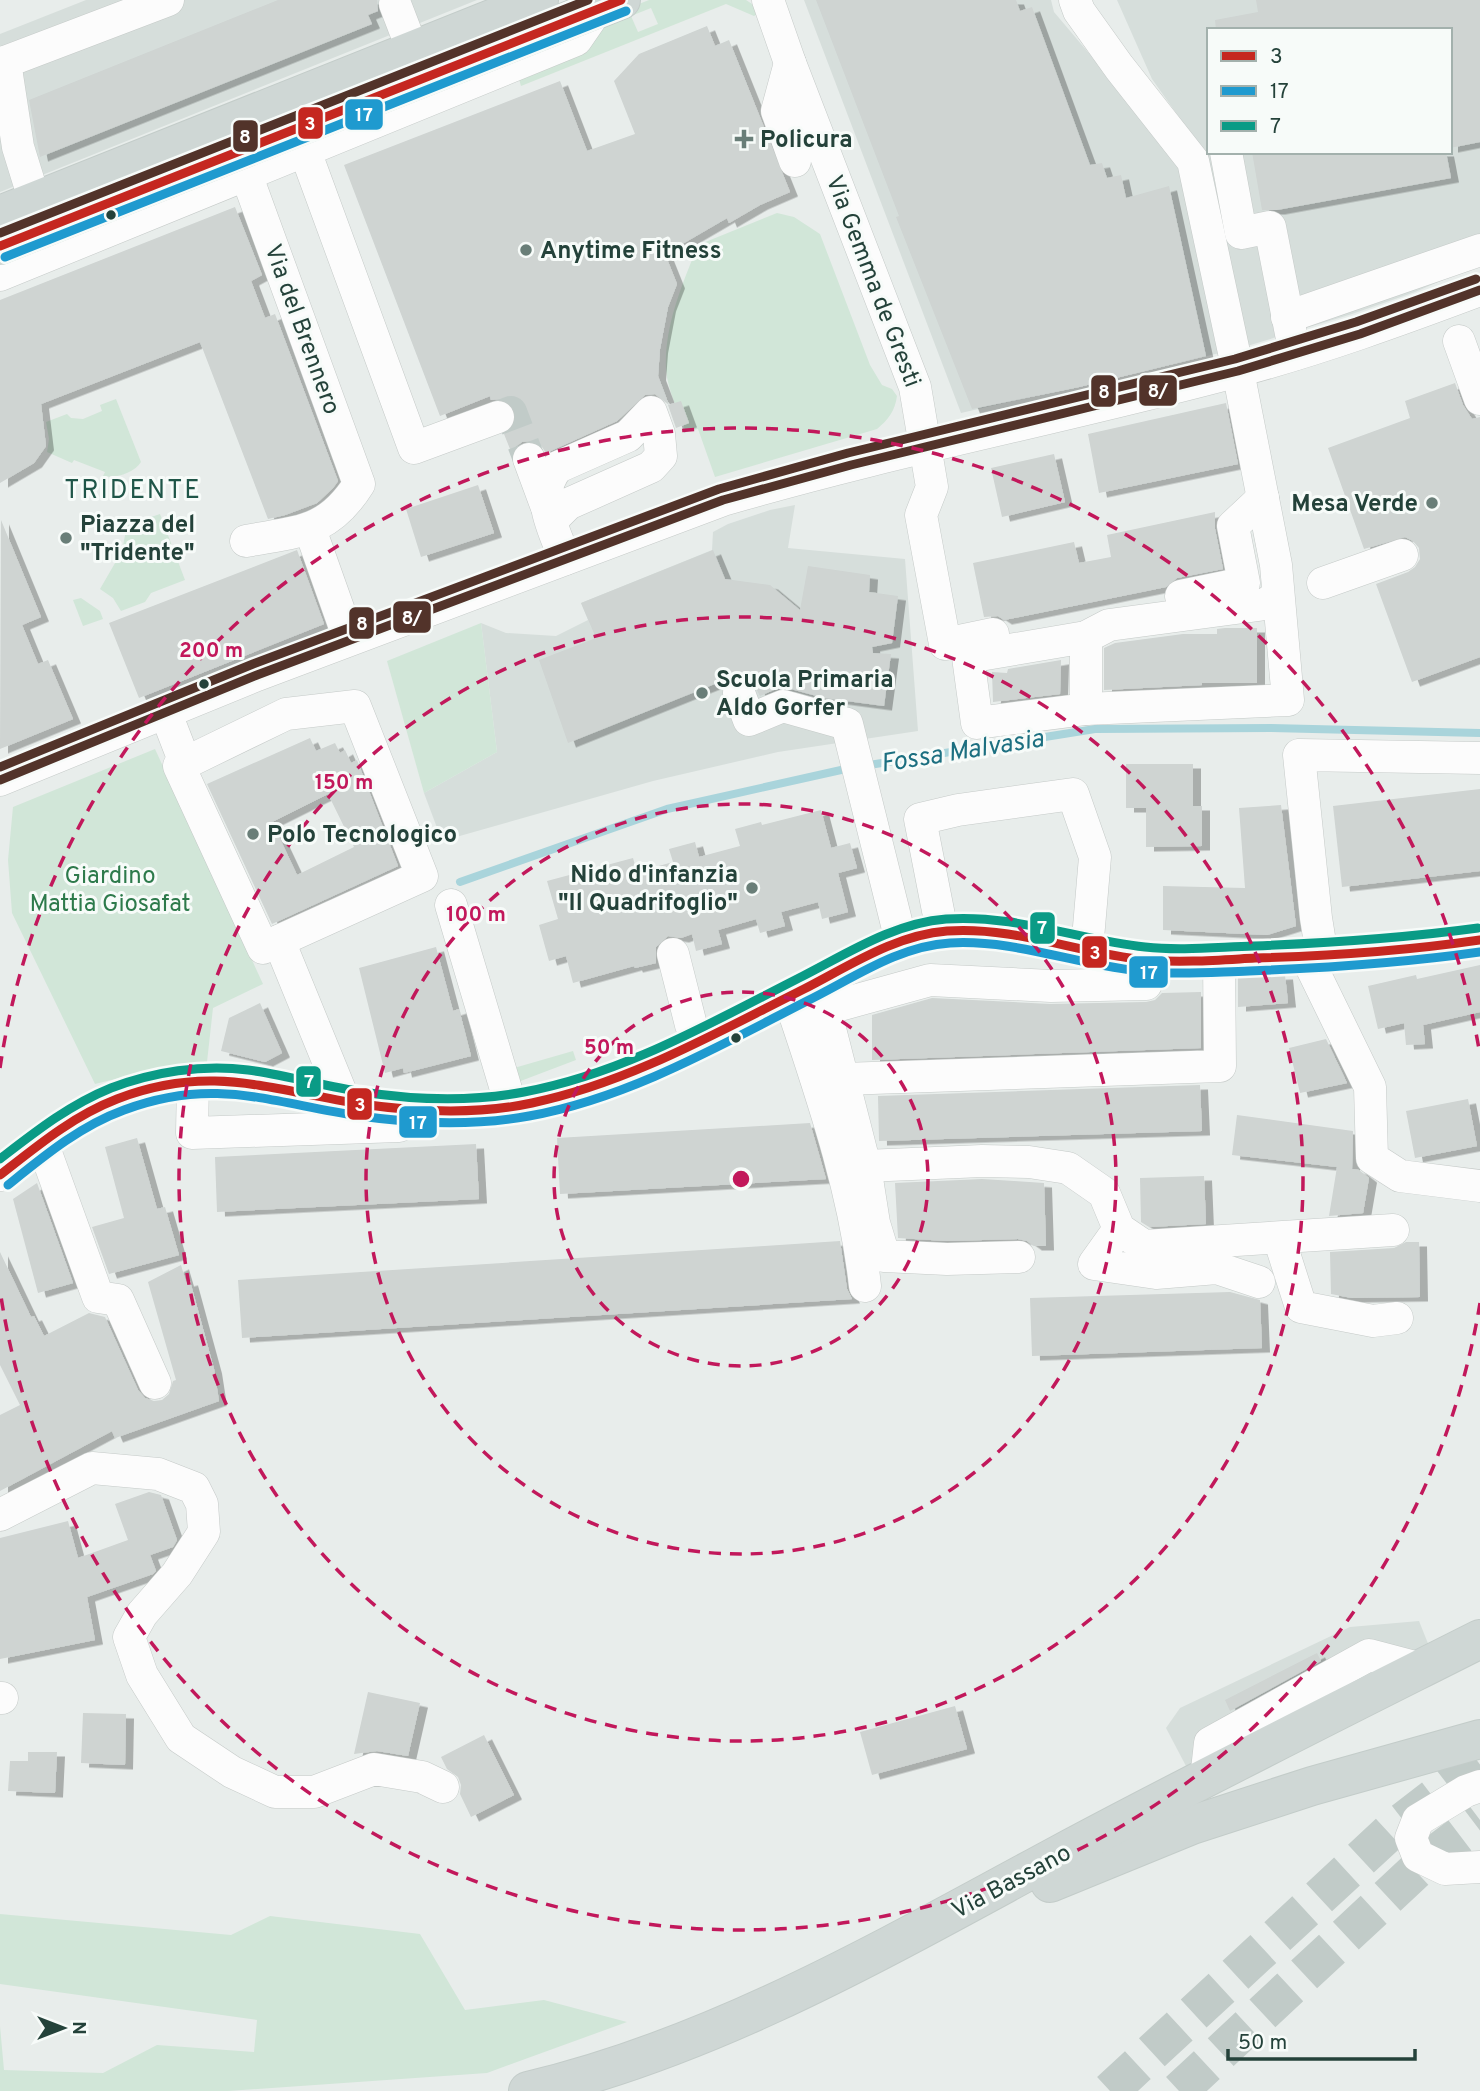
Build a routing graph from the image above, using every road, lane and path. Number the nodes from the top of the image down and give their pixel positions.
1 (168, 0) edge
2 (539, 0) edge
3 (768, 0) edge
4 (1075, 0) edge
5 (395, 4) dead end
6 (609, 6) edge
7 (413, 51) junction
8 (3, 60) edge
9 (790, 63) junction
10 (0, 134) edge
11 (312, 148) junction
12 (1226, 154) edge
13 (0, 161) edge
14 (795, 161) dead end
15 (246, 174) junction
16 (17, 209) edge
17 (0, 246) edge
18 (1480, 250) edge
19 (365, 271) dead end
20 (0, 275) edge
21 (1480, 290) edge
22 (1287, 317) junction
23 (1459, 341) dead end
24 (1295, 354) junction
25 (1238, 371) junction
26 (1480, 399) edge
27 (498, 417) dead end
28 (646, 436) dead end
29 (926, 447) junction
30 (529, 459) tunnel mouth
31 (1263, 498) junction
32 (549, 516) junction
33 (310, 528) junction
34 (246, 541) dead end
35 (1402, 555) dead end
36 (565, 559) junction
37 (1323, 583) dead end
38 (1278, 595) junction
39 (1087, 637) junction
40 (349, 639) junction
41 (739, 692) dead end
42 (1087, 709) junction
43 (165, 711) junction
44 (1480, 758) edge
45 (185, 763) junction
46 (0, 780) edge
47 (451, 905) dead end
48 (942, 931) junction
49 (1480, 940) edge
50 (279, 941) junction
51 (901, 941) junction
52 (1087, 950) junction
53 (673, 954) dead end
54 (1314, 956) junction
55 (1149, 960) junction
56 (1219, 960) junction
57 (822, 996) junction
58 (789, 997) junction
59 (691, 1026) dead end
60 (843, 1079) junction
61 (193, 1082) junction
62 (344, 1101) junction
63 (511, 1106) junction
64 (434, 1110) junction
65 (42, 1142) junction
66 (864, 1166) junction
67 (0, 1175) edge
68 (1480, 1186) edge
69 (1119, 1229) junction
70 (1393, 1230) dead end
71 (1279, 1238) junction
72 (1019, 1257) dead end
73 (1259, 1282) dead end
74 (865, 1286) dead end
75 (1397, 1318) dead end
76 (155, 1383) dead end
77 (0, 1515) edge
78 (1480, 1639) edge
79 (1480, 1739) edge
80 (1480, 1786) edge
81 (443, 1787) dead end
82 (1480, 1867) edge
83 (842, 1971) junction
84 (528, 2091) edge

1 - 8 street
2 - 7 main road
3 - 9 street, Via Gemma de Gresti
4 - 25 street
5 - 7 street
6 - 11 street
6 - 17 main road
7 - 16 main road
8 - 16 street
9 - 14 street
9 - 29 street, Via Gemma de Gresti
10 - 13 street
11 - 15 street
11 - 19 street
11 - 27 street
12 - 22 street
15 - 20 street
15 - 33 street, Via del Brennero
18 - 22 street
21 - 24 street
22 - 24 street
23 - 26 street
24 - 25 street
25 - 29 street
25 - 31 street
28 - 32 street
29 - 31 street, Via Gemma de Gresti
29 - 36 street
30 - 32 street
31 - 38 street
32 - 36 street
33 - 34 street
33 - 40 street
35 - 37 street
36 - 40 street
38 - 39 street
38 - 42 street
39 - 42 street
39 - 42 street
40 - 43 street
41 - 51 street
43 - 45 street
43 - 46 street
44 - 54 street
45 - 50 street
45 - 50 street
47 - 63 street
48 - 51 street
48 - 52 street
48 - 52 street
49 - 54 street
50 - 62 street
51 - 57 street
52 - 55 street
53 - 59 street
54 - 56 street
54 - 68 street
55 - 56 street
55 - 57 street
56 - 60 street
57 - 58 street
57 - 60 street
58 - 63 street
58 - 74 street
60 - 66 street
61 - 62 street
61 - 64 street
61 - 65 street
62 - 64 street
63 - 64 street
65 - 67 street
65 - 76 street
66 - 69 street
66 - 72 street
69 - 71 street
69 - 73 street
70 - 71 street
71 - 75 street
77 - 81 street
78 - 83 main road, Via Bassano
79 - 83 main road
80 - 82 street
83 - 84 main road, Via Bassano

